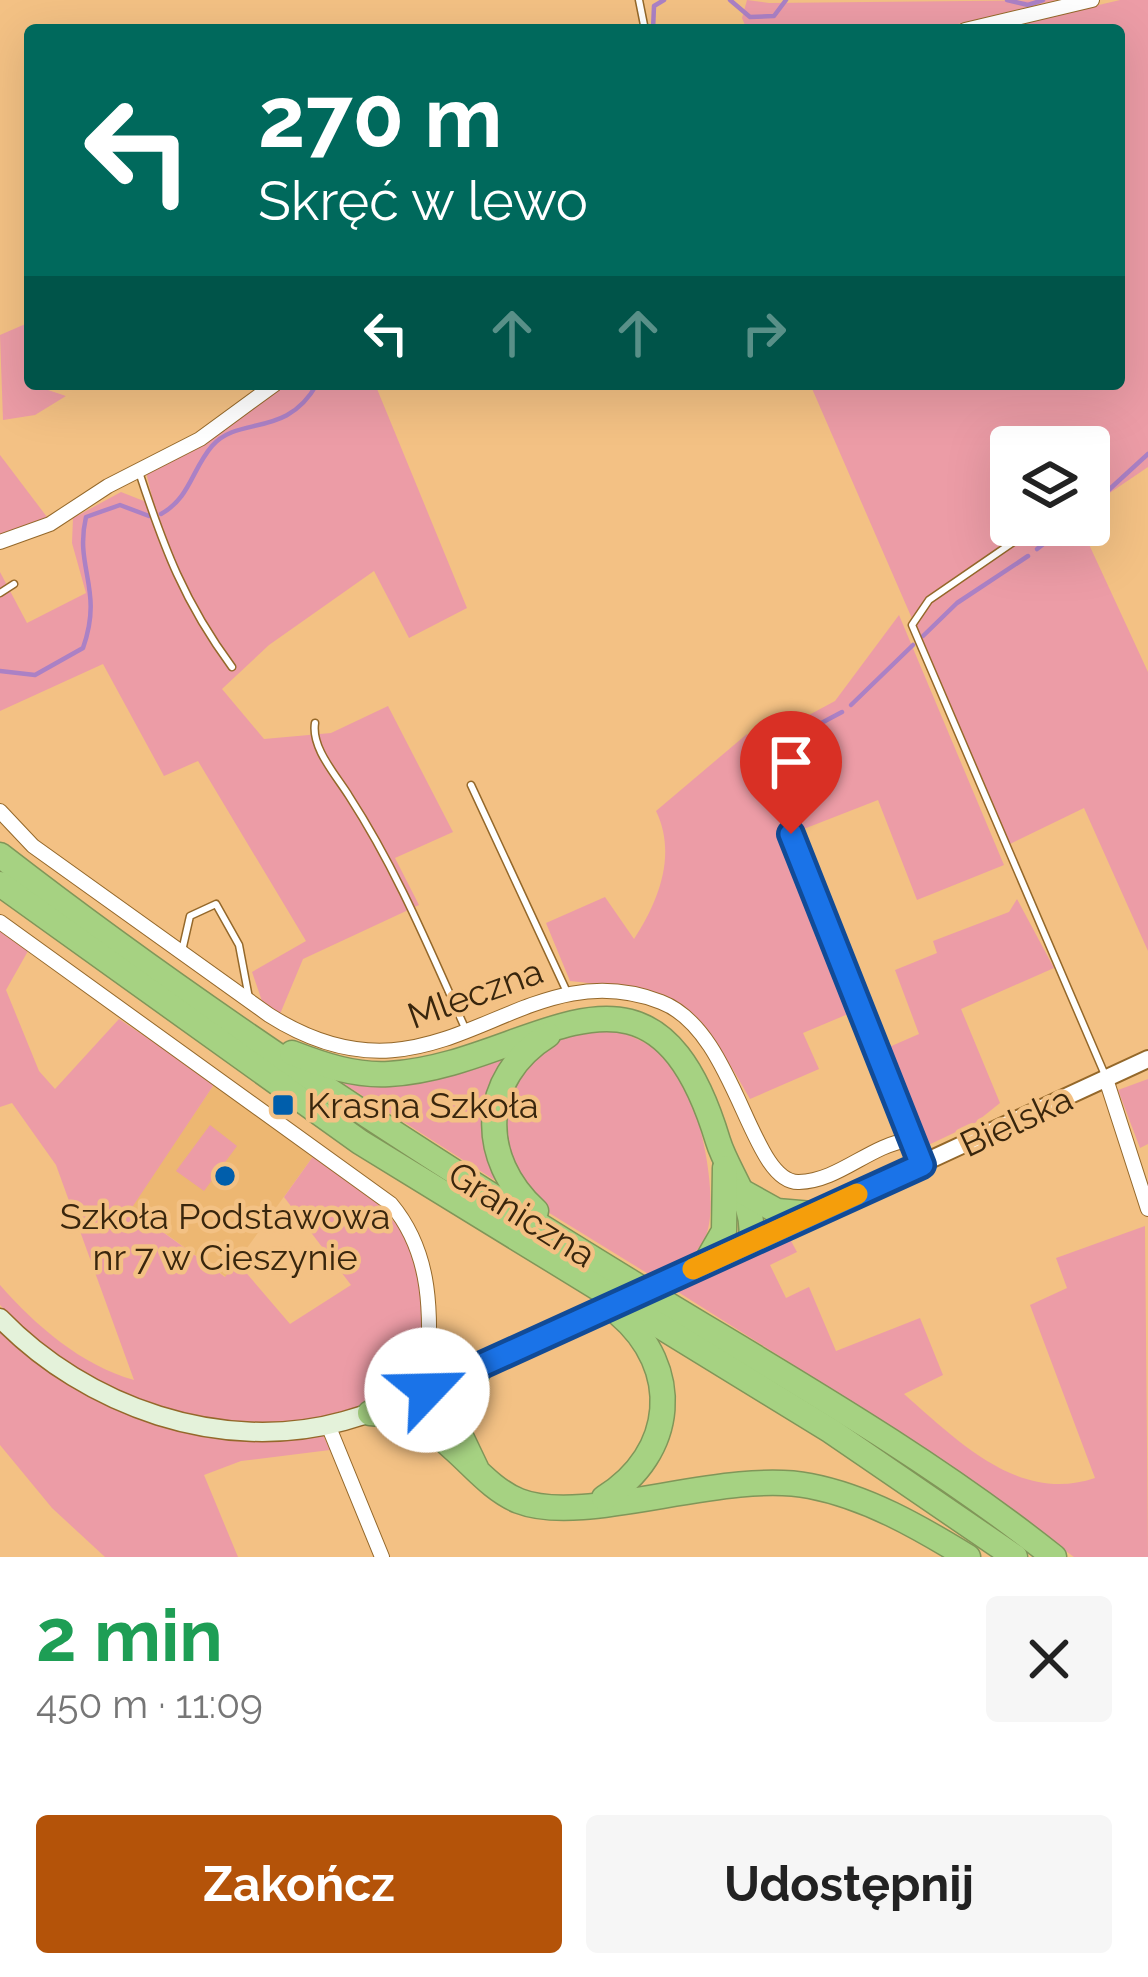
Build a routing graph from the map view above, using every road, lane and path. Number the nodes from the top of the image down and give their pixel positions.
1 (1089, 0) edge
2 (989, 24) edge
3 (267, 390) edge
4 (138, 470) junction
5 (0, 542) edge
6 (1008, 546) edge
7 (14, 584) dead end
8 (0, 593) edge
9 (232, 667) dead end
10 (314, 723) dead end
11 (471, 785) dead end
12 (0, 811) edge
13 (791, 834) dead end
14 (0, 855) edge
15 (0, 884) edge
16 (0, 922) edge
17 (182, 953) junction
18 (567, 992) junction
19 (249, 1001) junction
20 (577, 1022) junction
21 (467, 1032) junction
22 (244, 1033) junction
23 (1148, 1060) edge
24 (1106, 1079) junction
25 (909, 1140) junction
26 (922, 1165) junction
27 (734, 1194) junction
28 (1148, 1209) edge
29 (812, 1214) junction
30 (751, 1244) junction
31 (575, 1262) junction
32 (705, 1264) junction
33 (0, 1318) edge
34 (481, 1365) junction
35 (427, 1390) junction
36 (370, 1413) junction
37 (328, 1425) junction
38 (446, 1429) junction
39 (593, 1504) junction
40 (382, 1557) edge
41 (968, 1557) edge
42 (1016, 1557) edge
43 (1054, 1557) edge

1 - 2 street
3 - 4 street
4 - 5 street
4 - 9 lane
6 - 24 lane
7 - 8 lane
10 - 21 lane
11 - 18 lane
12 - 17 street, Mleczna
13 - 25 lane
14 - 22 highway, Graniczna
15 - 31 highway, Graniczna
16 - 35 street
17 - 19 street, Mleczna
17 - 19 lane
18 - 21 street, Mleczna
18 - 25 street, Mleczna
19 - 21 street, Mleczna
20 - 22 highway
20 - 27 highway
20 - 31 highway
22 - 31 highway, Graniczna
23 - 24 street, Bielska
24 - 26 street, Bielska
24 - 28 street
25 - 26 street
26 - 29 street, Bielska
27 - 29 highway
27 - 30 highway
27 - 32 highway
29 - 30 street, Bielska
30 - 32 main road, Bielska
31 - 39 highway
31 - 42 highway, Graniczna
31 - 43 highway, Graniczna
32 - 34 main road, Bielska, bridge
33 - 37 main road, Bielska
34 - 35 main road, Bielska
34 - 38 highway
35 - 36 main road, Bielska
35 - 38 highway
36 - 37 main road, Bielska
36 - 38 highway
37 - 40 street
38 - 39 highway
39 - 41 highway

